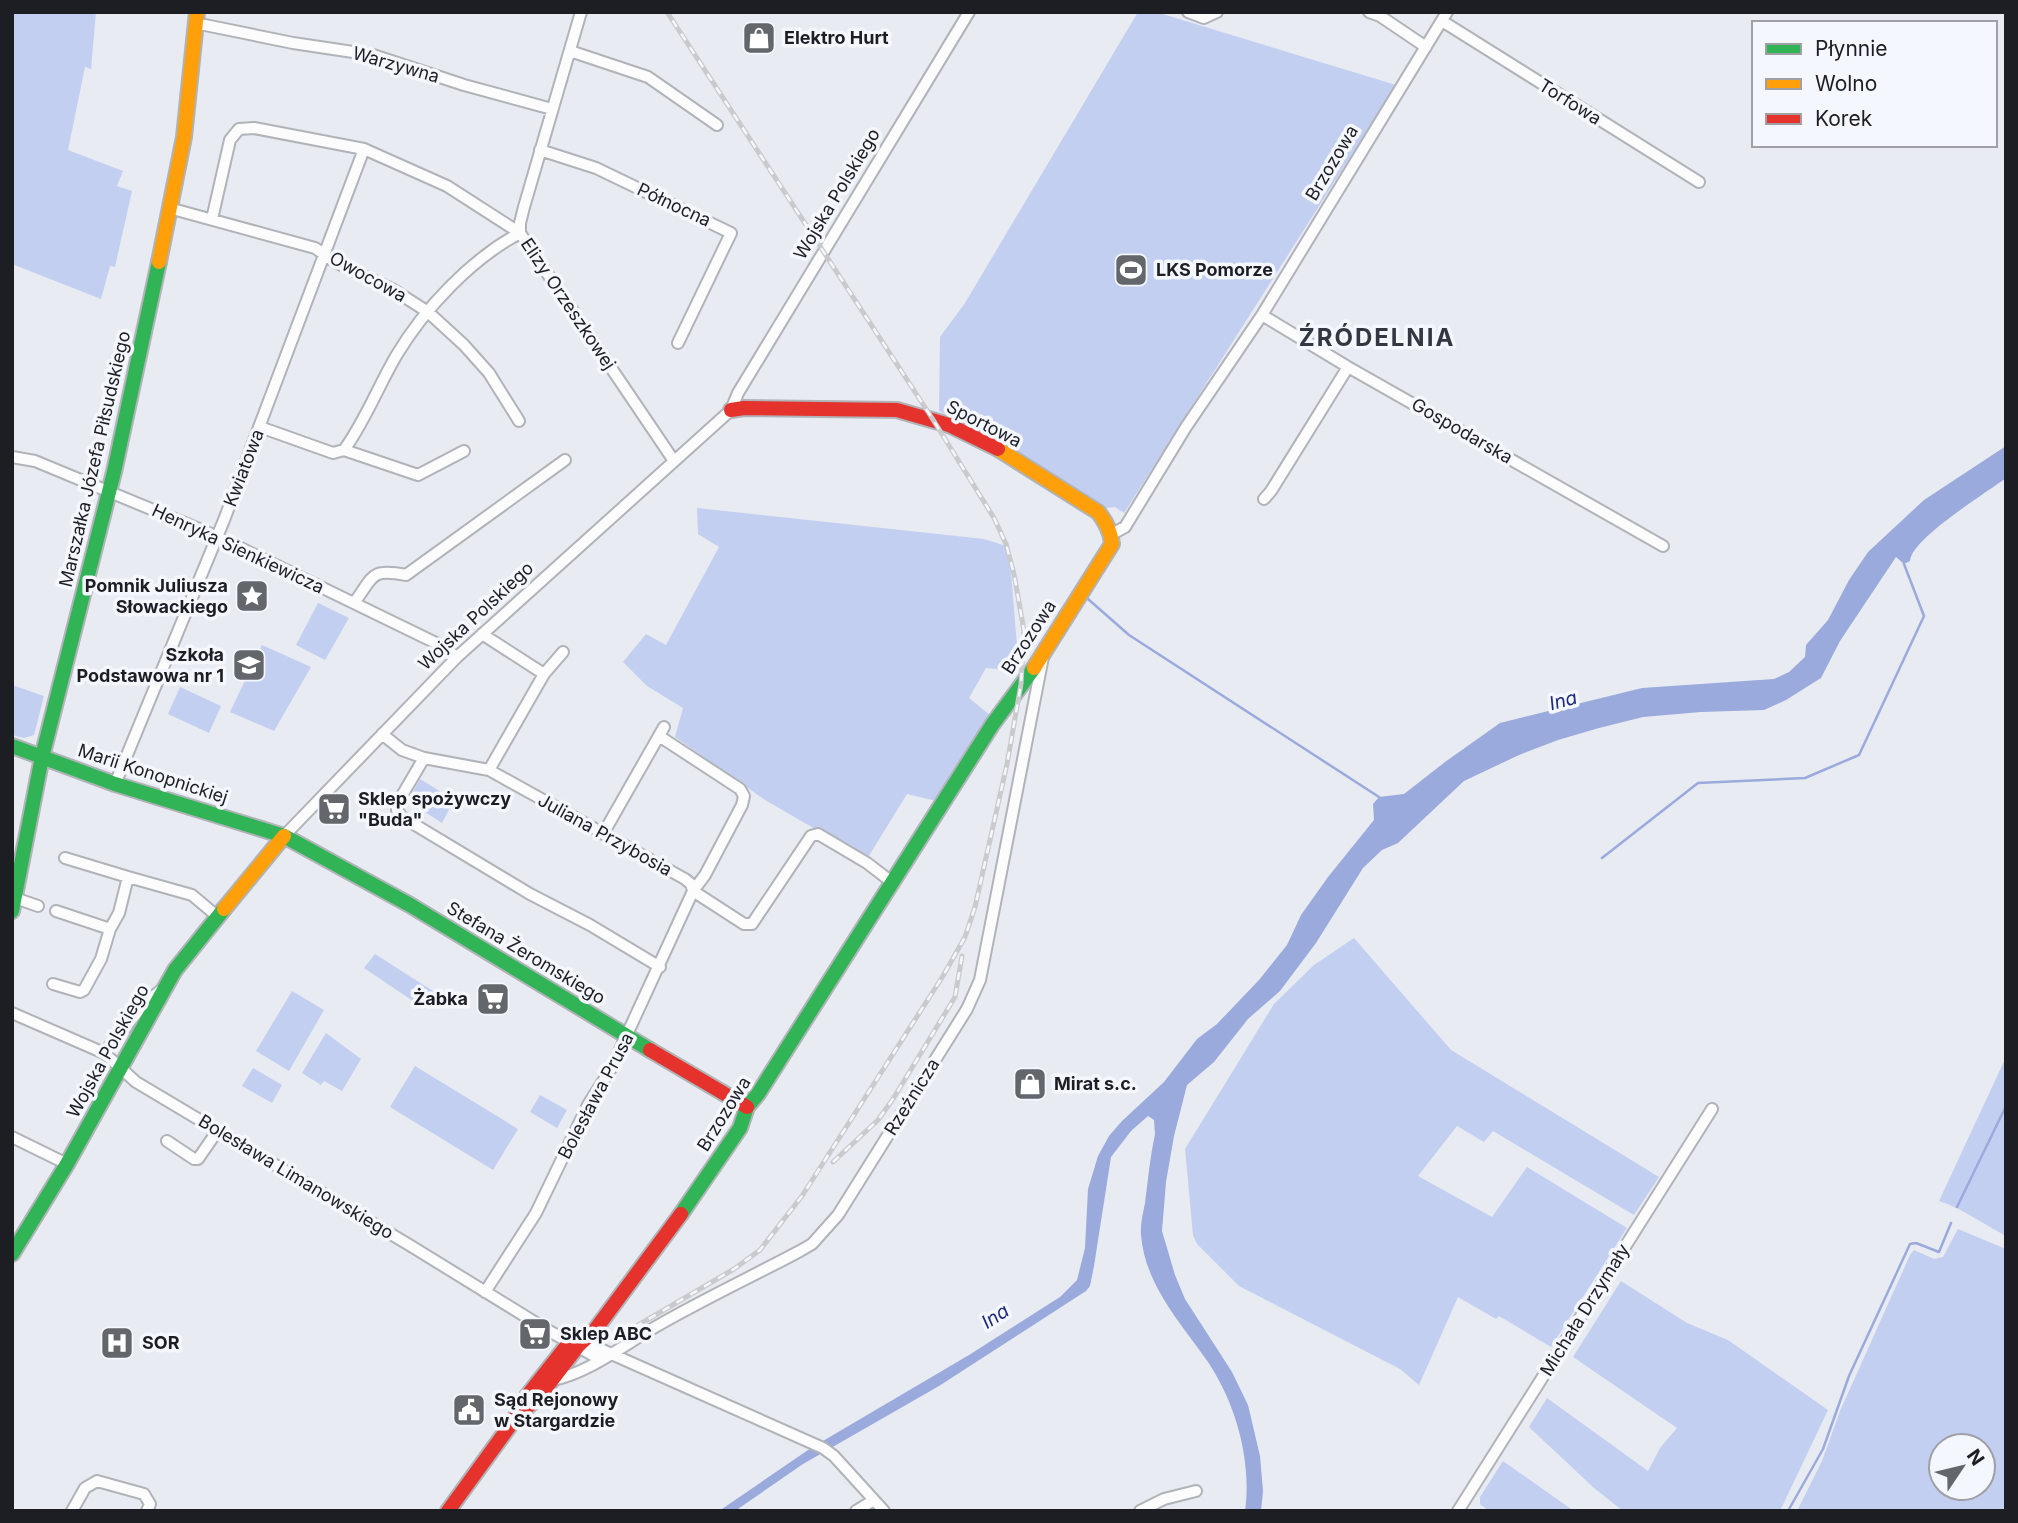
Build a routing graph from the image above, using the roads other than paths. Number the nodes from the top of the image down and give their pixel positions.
1 (582, 12) edge
2 (969, 12) edge
3 (1188, 12) edge
4 (1217, 12) edge
5 (1369, 12) edge
6 (1445, 17) edge
7 (197, 19) edge
8 (1426, 47) junction
9 (570, 51) junction
10 (552, 109) junction
11 (717, 125) dead end
12 (364, 149) junction
13 (540, 150) junction
14 (1699, 182) dead end
15 (169, 208) junction
16 (212, 219) junction
17 (520, 233) junction
18 (325, 253) junction
19 (428, 312) junction
20 (1262, 315) junction
21 (678, 343) dead end
22 (1349, 367) junction
23 (731, 410) junction
24 (519, 421) dead end
25 (260, 427) junction
26 (344, 450) junction
27 (464, 451) dead end
28 (12, 457) edge
29 (565, 460) dead end
30 (674, 461) junction
31 (109, 492) junction
32 (1264, 499) dead end
33 (1112, 534) junction
34 (216, 536) junction
35 (1663, 546) dead end
36 (354, 603) junction
37 (482, 634) junction
38 (1044, 651) junction
39 (563, 652) dead end
40 (457, 657) junction
41 (544, 674) junction
42 (382, 734) junction
43 (12, 746) edge
44 (42, 757) junction
45 (424, 758) junction
46 (489, 770) junction
47 (115, 784) junction
48 (603, 834) junction
49 (284, 836) junction
50 (65, 858) dead end
51 (128, 877) junction
52 (893, 883) junction
53 (694, 891) junction
54 (14, 904) edge
55 (38, 906) dead end
56 (56, 911) dead end
57 (217, 916) junction
58 (110, 929) junction
59 (660, 967) junction
60 (54, 984) dead end
61 (166, 986) junction
62 (12, 1013) edge
63 (628, 1036) junction
64 (104, 1053) junction
65 (121, 1068) junction
66 (747, 1107) junction
67 (1712, 1109) dead end
68 (218, 1130) junction
69 (12, 1137) edge
70 (167, 1142) dead end
71 (67, 1164) junction
72 (12, 1254) edge
73 (485, 1292) junction
74 (574, 1344) junction
75 (605, 1356) junction
76 (553, 1380) junction
77 (514, 1420) junction
78 (1196, 1491) dead end
79 (874, 1500) junction
80 (72, 1511) edge
81 (147, 1511) edge
82 (448, 1511) edge
83 (856, 1511) edge
84 (884, 1511) edge
85 (1140, 1511) edge
86 (1458, 1511) edge

1 - 9 street, Elizy Orzeszkowej
2 - 23 street, Wojska Polskiego
3 - 4 street
5 - 8 street
6 - 8 street, Brzozowa
6 - 14 street, Torfowa
7 - 10 street, Warzywna
7 - 15 street, Marszałka Józefa Piłsudskiego
8 - 20 street, Brzozowa
9 - 10 street, Elizy Orzeszkowej
9 - 11 street
10 - 13 street, Elizy Orzeszkowej
12 - 16 street
12 - 17 street
12 - 18 street, Kwiatowa
13 - 17 street, Elizy Orzeszkowej
13 - 21 street, Północna
15 - 16 street, Owocowa
15 - 31 street, Marszałka Józefa Piłsudskiego
16 - 18 street, Owocowa
17 - 19 street
17 - 30 street, Elizy Orzeszkowej
18 - 19 street, Owocowa
18 - 25 street, Kwiatowa
19 - 24 street, Owocowa
19 - 26 street
20 - 22 street, Gospodarska
20 - 33 street, Brzozowa
22 - 32 street
22 - 35 street, Gospodarska
23 - 30 street, Wojska Polskiego
23 - 33 street, Sportowa
25 - 26 street
25 - 34 street, Kwiatowa
26 - 27 street
28 - 31 street, Henryka Sienkiewicza
29 - 36 street
30 - 37 street, Wojska Polskiego
31 - 34 street, Henryka Sienkiewicza
31 - 44 street, Marszałka Józefa Piłsudskiego
33 - 38 street, Brzozowa
34 - 36 street, Henryka Sienkiewicza
34 - 47 street, Kwiatowa
36 - 40 street, Henryka Sienkiewicza
37 - 40 street, Wojska Polskiego
37 - 41 street
38 - 52 street, Brzozowa
38 - 75 street, Rzeźnicza
39 - 41 street
40 - 42 street, Wojska Polskiego
41 - 46 street
42 - 45 street, Juliana Przybosia
42 - 49 street, Wojska Polskiego
43 - 44 street, Marii Konopnickiej
44 - 47 street, Marii Konopnickiej
44 - 54 street, Marszałka Józefa Piłsudskiego
45 - 46 street, Juliana Przybosia
45 - 59 street
46 - 48 street, Juliana Przybosia
47 - 49 street, Marii Konopnickiej
48 - 53 street, Juliana Przybosia
48 - 53 street, Bolesława Prusa
49 - 57 street, Wojska Polskiego
49 - 63 street, Stefana Żeromskiego
50 - 51 street
51 - 57 street
51 - 58 street
52 - 53 street, Juliana Przybosia
52 - 66 street, Brzozowa
53 - 59 street, Bolesława Prusa
54 - 55 street
56 - 58 street
57 - 61 street, Wojska Polskiego
58 - 60 street
59 - 63 street, Bolesława Prusa
61 - 64 street
61 - 65 street, Wojska Polskiego
62 - 64 street, Bolesława Limanowskiego
63 - 66 street, Stefana Żeromskiego
63 - 73 street, Bolesława Prusa
64 - 65 street, Bolesława Limanowskiego
65 - 68 street, Bolesława Limanowskiego
65 - 71 street, Wojska Polskiego
66 - 74 street, Brzozowa
67 - 86 street, Michała Drzymały
68 - 70 street
68 - 73 street, Bolesława Limanowskiego
69 - 71 street
71 - 72 street, Wojska Polskiego
73 - 74 street, Bolesława Limanowskiego
74 - 75 street, Bolesława Limanowskiego
74 - 76 street
74 - 77 street
75 - 76 street, Rzeźnicza
75 - 79 street, Bolesława Limanowskiego
76 - 77 street
77 - 82 street
78 - 85 street
79 - 83 street
79 - 84 street, Bolesława Limanowskiego
80 - 81 street

